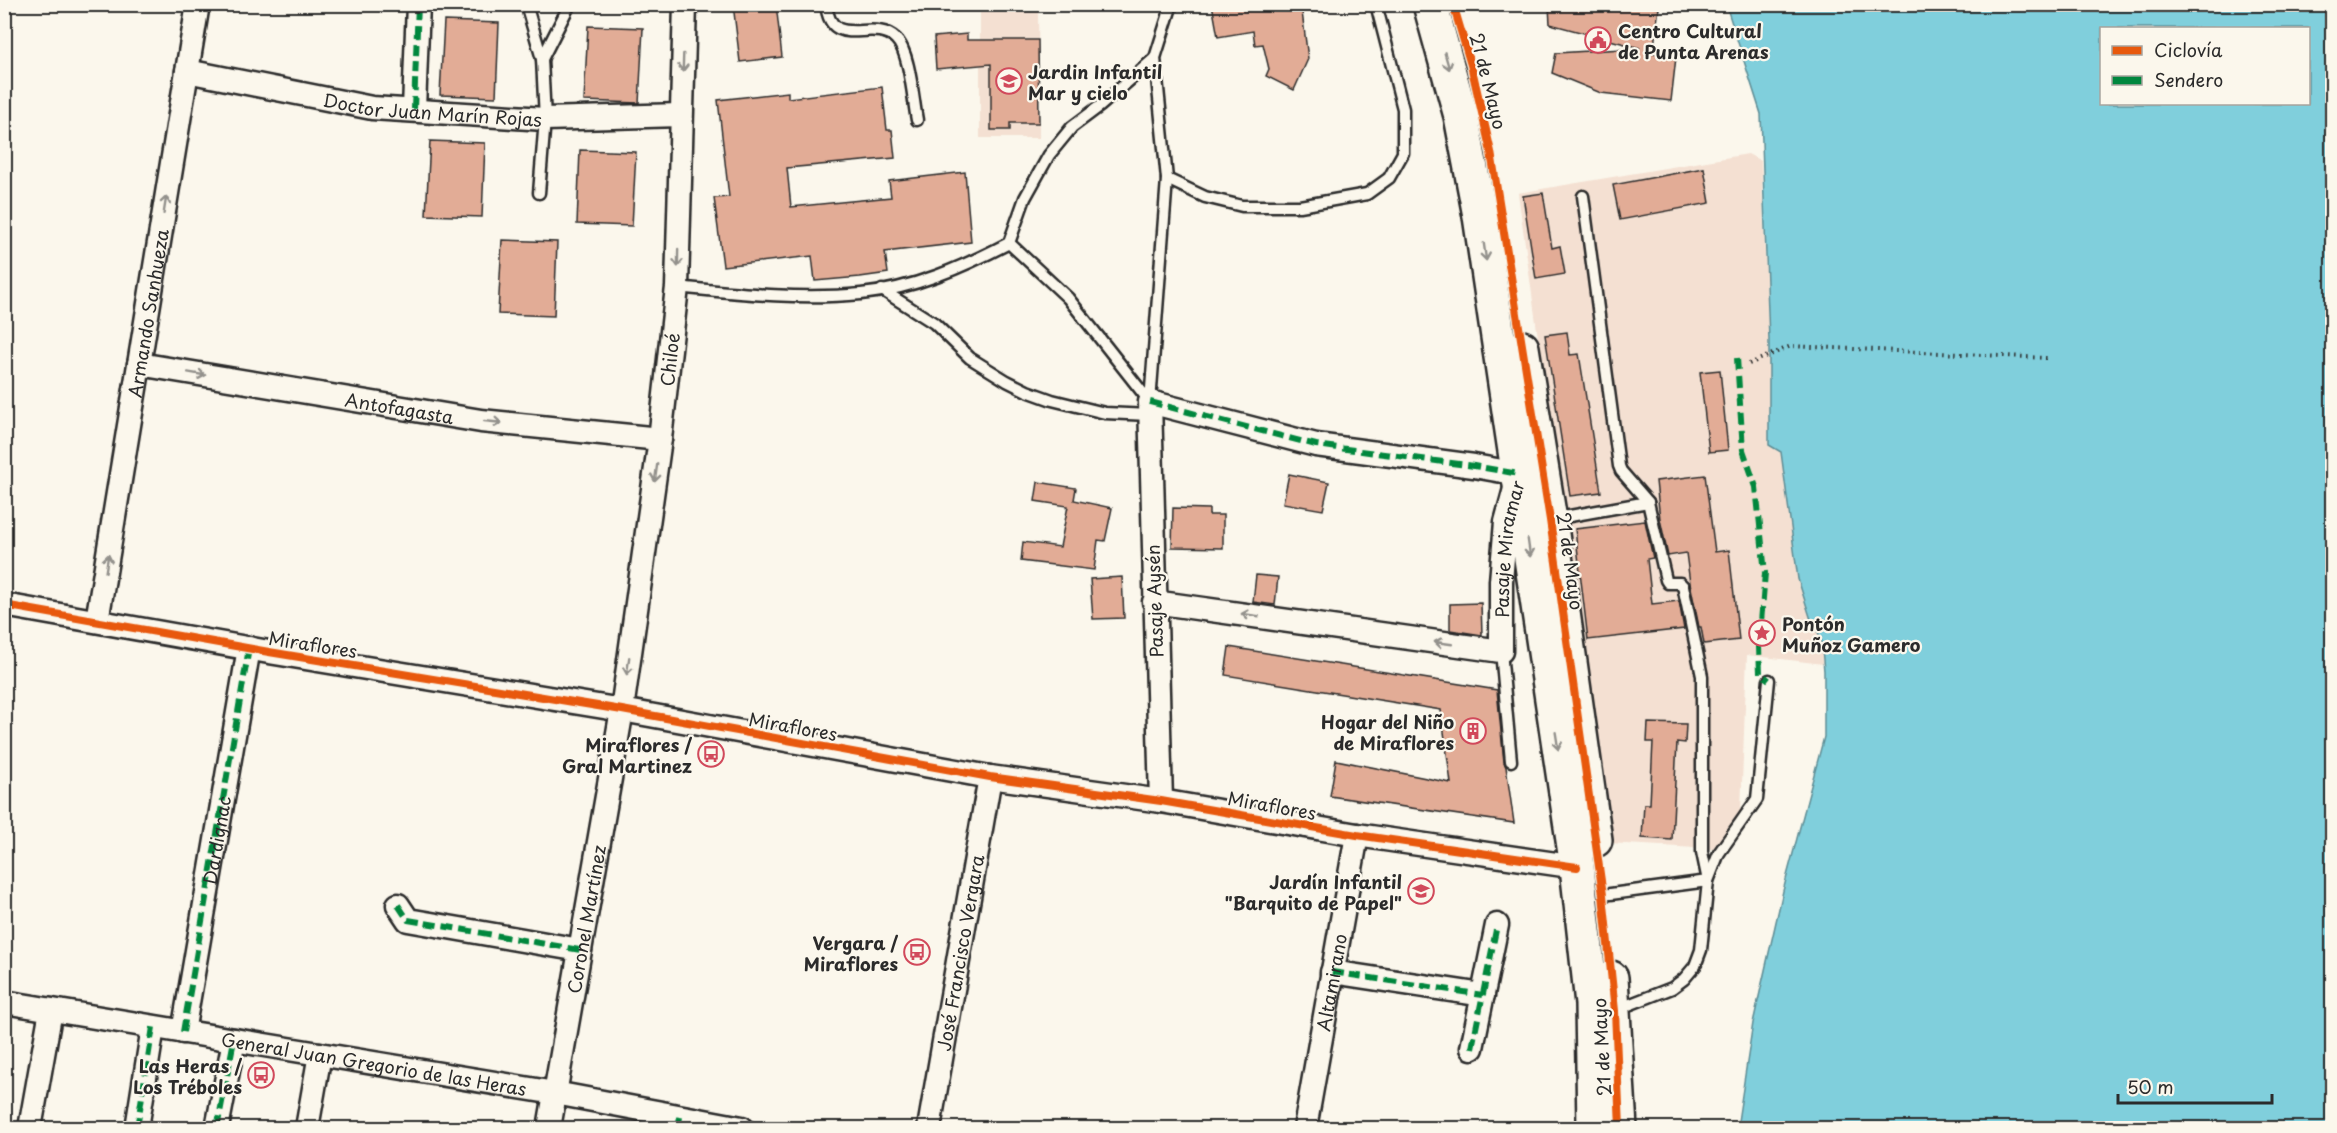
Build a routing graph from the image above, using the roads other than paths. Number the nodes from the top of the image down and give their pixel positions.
1 (198, 4) edge
2 (418, 4) edge
3 (526, 4) edge
4 (570, 4) edge
5 (685, 4) edge
6 (826, 4) edge
7 (1172, 4) edge
8 (1376, 4) edge
9 (1430, 4) edge
10 (1453, 4) edge
11 (1155, 58) junction
12 (542, 59) junction
13 (187, 71) junction
14 (414, 109) junction
15 (680, 116) junction
16 (545, 119) junction
17 (917, 120) dead end
18 (1167, 179) junction
19 (539, 193) dead end
20 (1583, 196) dead end
21 (1009, 243) junction
22 (677, 287) junction
23 (882, 290) junction
24 (139, 364) junction
25 (1150, 408) junction
26 (660, 439) junction
27 (1519, 474) junction
28 (1648, 502) junction
29 (1550, 520) junction
30 (1154, 602) junction
31 (4, 605) edge
32 (97, 621) junction
33 (249, 648) junction
34 (1501, 651) junction
35 (1769, 680) dead end
36 (622, 710) junction
37 (1511, 761) dead end
38 (990, 777) junction
39 (1161, 801) junction
40 (1357, 835) junction
41 (1577, 867) junction
42 (1708, 881) junction
43 (1603, 895) junction
44 (398, 905) dead end
45 (1497, 925) dead end
46 (580, 950) junction
47 (1332, 972) junction
48 (1483, 995) junction
49 (4, 1002) edge
50 (51, 1010) junction
51 (1615, 1011) junction
52 (153, 1027) junction
53 (183, 1032) junction
54 (234, 1040) junction
55 (1472, 1048) dead end
56 (320, 1054) junction
57 (555, 1093) junction
58 (679, 1123) edge
59 (30, 1128) edge
60 (137, 1128) edge
61 (217, 1128) edge
62 (307, 1128) edge
63 (549, 1128) edge
64 (742, 1128) edge
65 (929, 1128) edge
66 (1305, 1128) edge
67 (1594, 1128) edge
68 (1620, 1128) edge

1 - 13 street, Armando Sanhueza
2 - 14 street
3 - 12 lane
4 - 12 lane
5 -> 15 street, Chiloé
6 - 17 lane
7 - 11 lane
8 - 18 lane
9 -> 27 main road, 21 de Mayo
10 - 29 main road, 21 de Mayo
11 - 18 lane
11 - 21 lane
12 - 16 lane
13 - 14 street, Doctor Juan Marín Rojas
24 -> 13 street, Armando Sanhueza
14 - 16 street, Doctor Juan Marín Rojas
15 - 16 street, Doctor Juan Marín Rojas
15 -> 22 street, Chiloé
16 - 19 lane
18 - 25 lane
20 - 28 lane
21 - 23 lane
21 - 25 lane
22 - 23 lane
22 - 26 street, Chiloé
23 - 25 lane
24 -> 26 street, Antofagasta
32 -> 24 street, Armando Sanhueza
25 - 27 street, Pasaje Miramar
25 - 30 street, Pasaje Aysén
26 -> 36 street, Chiloé
27 - 34 street, Pasaje Miramar
27 -> 41 main road, 21 de Mayo
28 - 29 lane
28 - 42 lane
29 - 43 main road, 21 de Mayo
34 -> 30 street
30 - 39 street, Pasaje Aysén
31 - 32 street, Miraflores
32 - 33 street, Miraflores
33 - 36 street, Miraflores
33 - 53 street, Dardignac
34 - 37 lane
35 - 42 lane
36 - 38 street, Miraflores
36 - 46 street, Coronel Martínez
38 - 39 street, Miraflores
38 - 65 street, José Francisco Vergara
39 - 40 street, Miraflores
40 - 41 street, Miraflores
40 - 47 street, Altamirano
41 - 67 main road, 21 de Mayo
42 - 43 lane
42 - 51 lane
43 - 51 main road, 21 de Mayo
44 - 46 street
45 - 48 street
46 - 57 street, Coronel Martínez
47 - 48 street
47 - 66 street, Altamirano
48 - 55 street
49 - 50 street, General Juan Gregorio de las Heras
50 - 52 street, General Juan Gregorio de las Heras
50 - 59 street
51 - 68 main road, 21 de Mayo
52 - 53 street, General Juan Gregorio de las Heras
52 - 60 street
53 - 54 street, General Juan Gregorio de las Heras
54 - 56 street, General Juan Gregorio de las Heras
54 - 61 street
56 - 57 street, General Juan Gregorio de las Heras
56 - 62 street
57 - 58 street, General Juan Gregorio de las Heras
57 - 63 street, Coronel Martínez
58 - 64 street, General Juan Gregorio de las Heras

